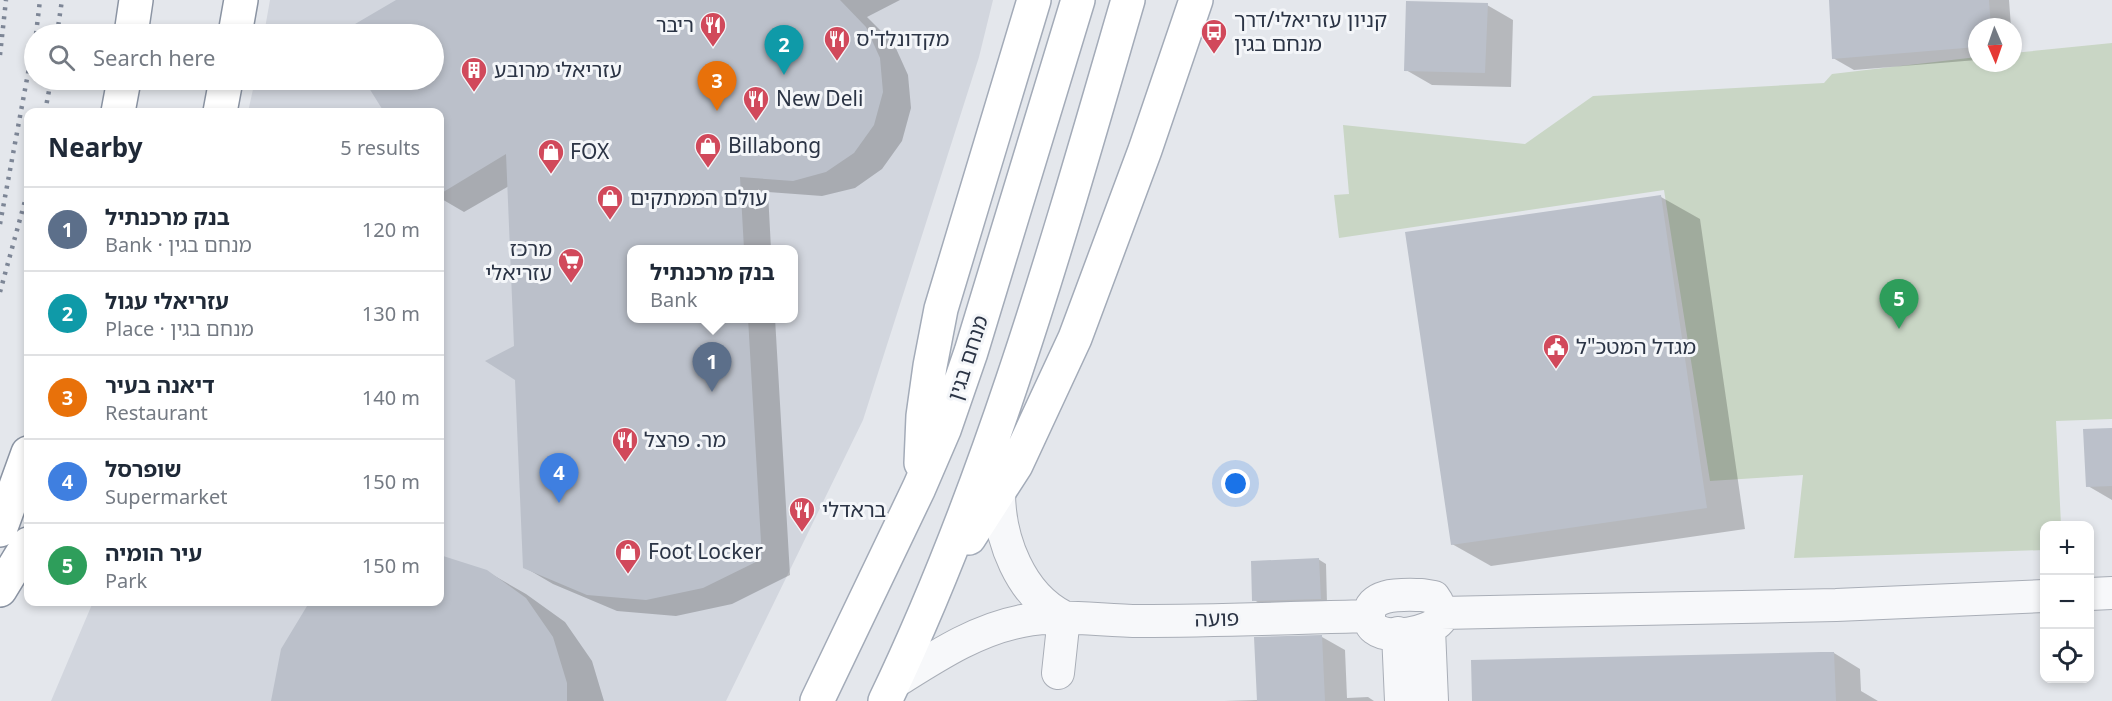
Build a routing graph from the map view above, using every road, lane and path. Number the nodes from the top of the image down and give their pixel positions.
1 (135, 0) edge
2 (241, 0) edge
3 (1034, 0) edge
4 (1078, 0) edge
5 (1128, 0) edge
6 (1196, 0) edge
7 (131, 24) edge
8 (237, 24) edge
9 (122, 90) edge
10 (224, 90) edge
11 (119, 108) edge
12 (221, 108) edge
13 (24, 464) edge
14 (919, 488) junction
15 (999, 492) junction
16 (0, 530) edge
17 (24, 551) edge
18 (0, 590) edge
19 (2112, 593) edge
20 (2094, 594) edge
21 (2040, 596) edge
22 (930, 599) junction
23 (1369, 616) junction
24 (1064, 617) junction
25 (1435, 621) junction
26 (1398, 633) junction
27 (1058, 673) dead end
28 (890, 691) edge
29 (817, 701) edge
30 (1401, 701) edge
31 (1432, 701) edge

1 - 7 main road
2 - 8 main road
3 - 14 main road
4 - 14 main road, מנחם בגין
5 - 22 main road
6 - 15 main road
9 - 11 main road
10 - 12 main road
13 - 16 main road
14 - 29 main road, מנחם בגין
15 - 22 main road
15 - 24 street
17 - 18 main road
19 - 20 street
21 - 25 street
22 - 28 main road
23 - 24 street, פועה
23 - 25 street
23 - 26 street
24 - 27 street
24 - 28 street, פועה
25 - 26 street
25 - 31 street
26 - 30 street

